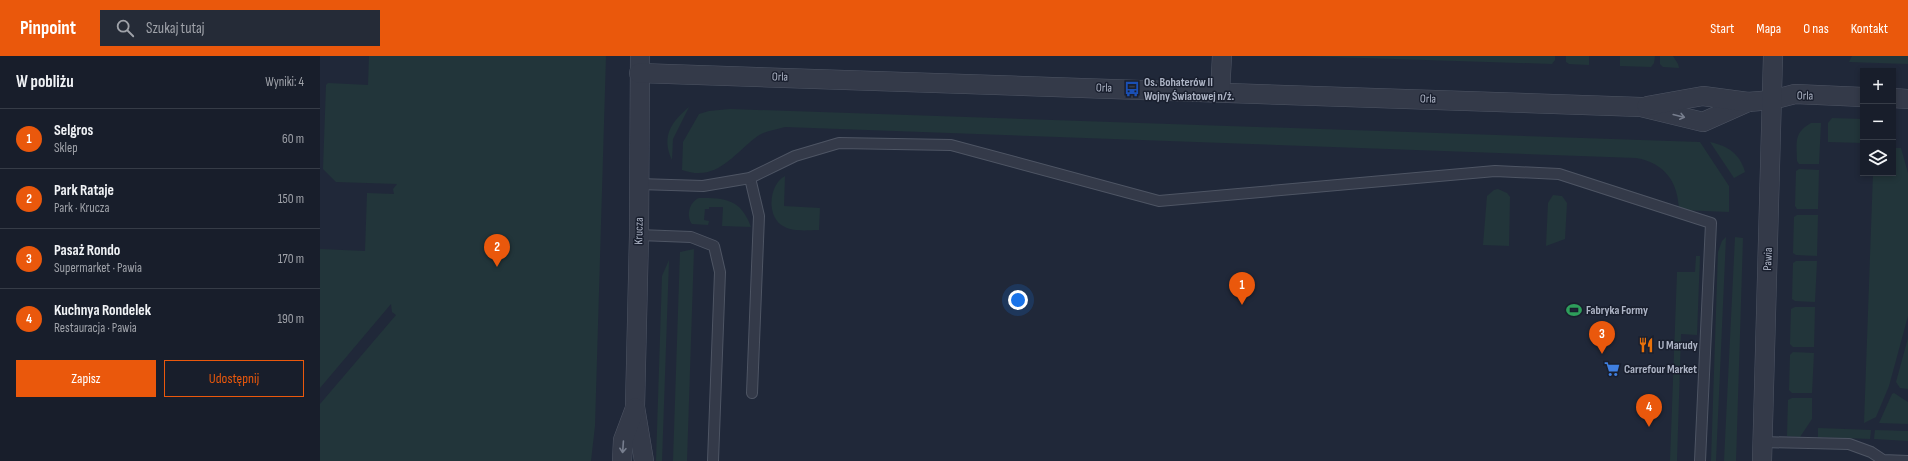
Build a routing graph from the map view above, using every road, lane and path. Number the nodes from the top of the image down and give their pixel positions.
1 (1222, 56) edge
2 (1773, 56) edge
3 (640, 65) edge
4 (1220, 92) junction
5 (1860, 97) edge
6 (1896, 98) edge
7 (1908, 98) edge
8 (1772, 100) junction
9 (1748, 102) junction
10 (1641, 107) junction
11 (750, 178) junction
12 (639, 184) junction
13 (639, 235) junction
14 (752, 393) dead end
15 (635, 407) junction
16 (1763, 442) junction
17 (622, 461) edge
18 (644, 461) edge
19 (713, 461) edge
20 (1700, 461) edge
21 (1762, 461) edge
22 (1908, 461) edge

1 - 4 street
2 - 8 street, Pawia
3 - 4 street, Orla
3 - 12 street, Krucza
4 - 10 street, Orla
5 - 8 street, Orla
6 - 7 street
8 - 9 street, Orla
8 - 16 street, Pawia
9 - 10 street, Orla
10 -> 9 street, Orla
11 - 12 lane
11 - 14 lane
11 - 20 lane
12 - 13 street, Krucza
13 - 15 street, Krucza
13 - 19 lane
15 -> 17 street, Krucza
15 - 18 street, Krucza
16 - 21 street, Pawia
16 - 22 lane

